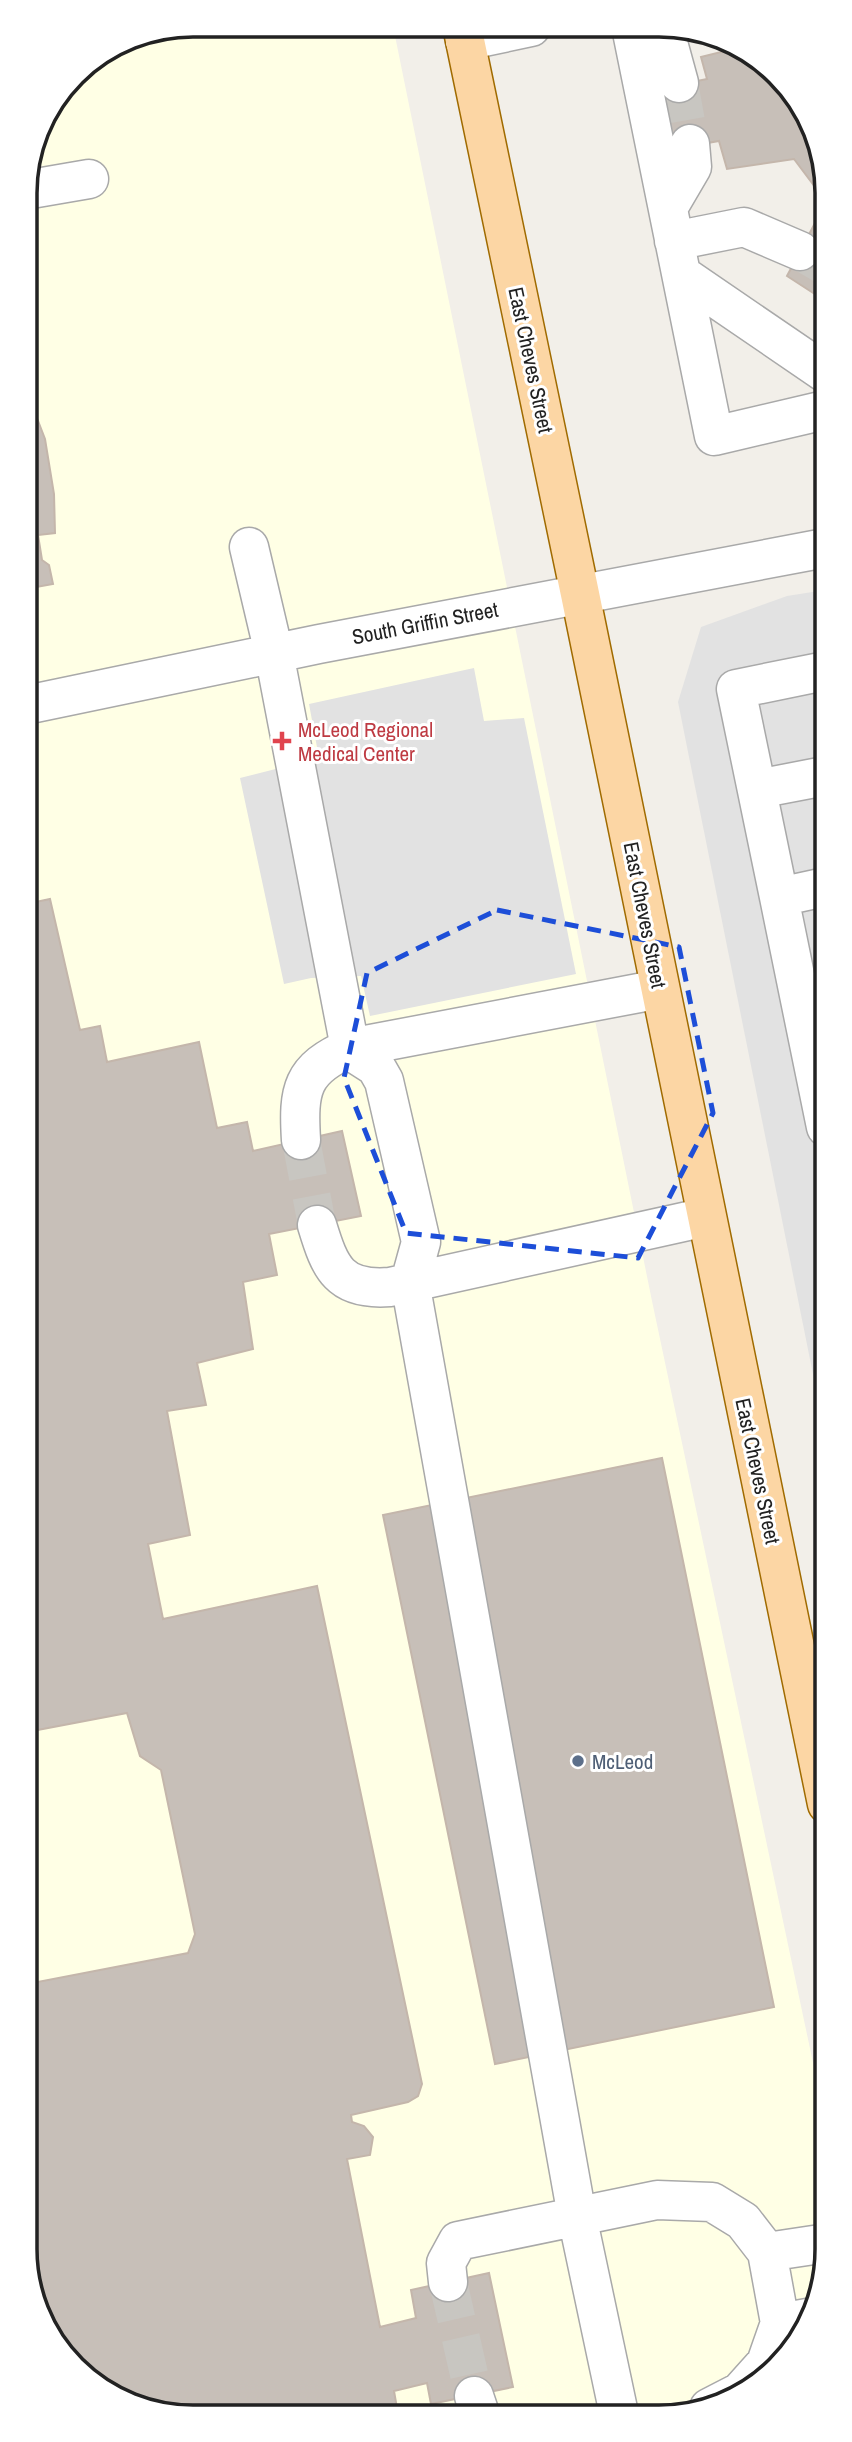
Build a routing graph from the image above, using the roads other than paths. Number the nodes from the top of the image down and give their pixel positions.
1 (464, 37) edge
2 (633, 37) edge
3 (667, 37) edge
4 (679, 83) tunnel mouth
5 (690, 144) tunnel mouth
6 (89, 178) dead end
7 (37, 188) edge
8 (675, 242) junction
9 (800, 251) tunnel mouth
10 (815, 364) edge
11 (815, 412) edge
12 (249, 547) dead end
13 (815, 550) edge
14 (580, 594) junction
15 (274, 653) junction
16 (815, 673) edge
17 (37, 703) edge
18 (815, 778) edge
19 (757, 789) junction
20 (815, 889) edge
21 (779, 897) junction
22 (660, 989) junction
23 (813, 999) edge
24 (815, 1020) edge
25 (350, 1048) junction
26 (301, 1140) tunnel mouth
27 (706, 1217) junction
28 (317, 1224) tunnel mouth
29 (410, 1282) junction
30 (815, 1746) edge
31 (577, 2216) junction
32 (815, 2245) edge
33 (767, 2252) junction
34 (448, 2282) tunnel mouth
35 (796, 2320) edge
36 (766, 2363) edge
37 (617, 2405) edge

1 - 14 main road, East Cheves Street
2 - 8 street
3 - 4 street
5 - 8 street
6 - 7 street
8 - 9 street
8 - 10 street
8 - 11 street
12 - 15 street
13 - 14 street, South Griffin Street
14 - 15 street, South Griffin Street
14 - 22 main road, East Cheves Street
15 - 17 street, South Griffin Street
15 - 25 street
16 - 19 street
18 - 19 street
19 - 21 street
20 - 21 street
21 - 23 street
22 - 25 street
22 - 27 main road, East Cheves Street
23 - 24 street
25 - 26 street
25 - 29 street
27 - 29 street
27 - 30 main road, East Cheves Street
28 - 29 street
29 - 31 street
31 - 33 street
31 - 34 street
31 - 37 street
32 - 33 street
33 - 35 street
35 - 36 street

